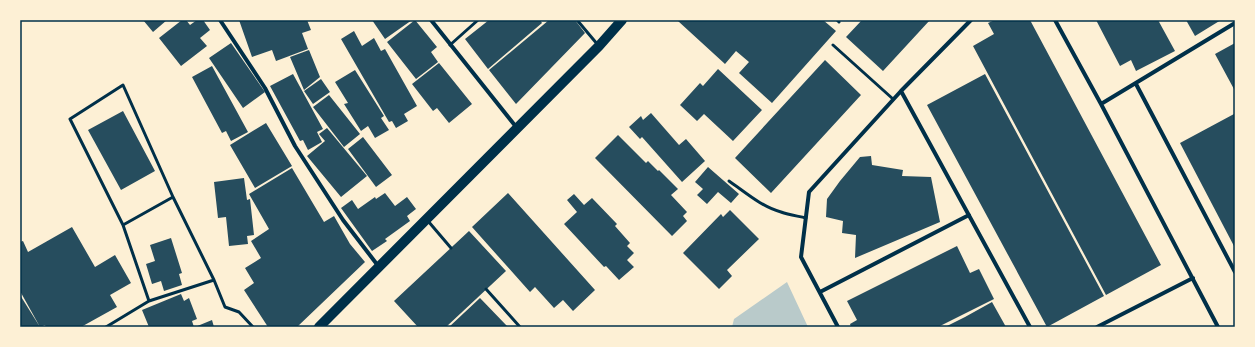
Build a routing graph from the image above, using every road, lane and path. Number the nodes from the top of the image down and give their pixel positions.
1 (220, 20) edge
2 (431, 20) edge
3 (478, 20) edge
4 (577, 20) edge
5 (622, 20) edge
6 (971, 20) edge
7 (1055, 20) edge
8 (1235, 23) edge
9 (450, 45) junction
10 (833, 45) dead end
11 (599, 46) junction
12 (1136, 84) junction
13 (901, 91) junction
14 (893, 100) junction
15 (1101, 104) junction
16 (517, 128) junction
17 (729, 181) dead end
18 (173, 196) junction
19 (969, 215) junction
20 (806, 218) junction
21 (427, 220) junction
22 (123, 225) junction
23 (451, 248) dead end
24 (380, 267) junction
25 (1235, 272) edge
26 (1193, 278) junction
27 (214, 280) junction
28 (486, 289) dead end
29 (820, 292) junction
30 (149, 301) junction
31 (106, 327) edge
32 (253, 327) edge
33 (319, 327) edge
34 (520, 327) edge
35 (838, 327) edge
36 (1030, 327) edge
37 (1097, 327) edge
38 (1218, 327) edge

1 - 24 street
2 - 9 street
3 - 9 lane
4 - 11 lane
5 - 11 main road
6 - 13 street
7 - 15 street
8 - 12 street
9 - 16 street
10 - 14 lane
11 - 16 main road
12 - 15 street
12 - 25 street
13 - 14 street
13 - 19 street
14 - 20 street
15 - 26 street
16 - 21 main road
17 - 20 lane
18 - 22 lane
18 - 22 lane
18 - 27 lane
19 - 29 street
19 - 36 street
20 - 29 street
21 - 23 lane
21 - 24 main road
22 - 30 lane
24 - 33 main road
26 - 37 street
26 - 38 street
27 - 30 lane
27 - 32 lane
28 - 34 lane
29 - 35 street
30 - 31 lane

